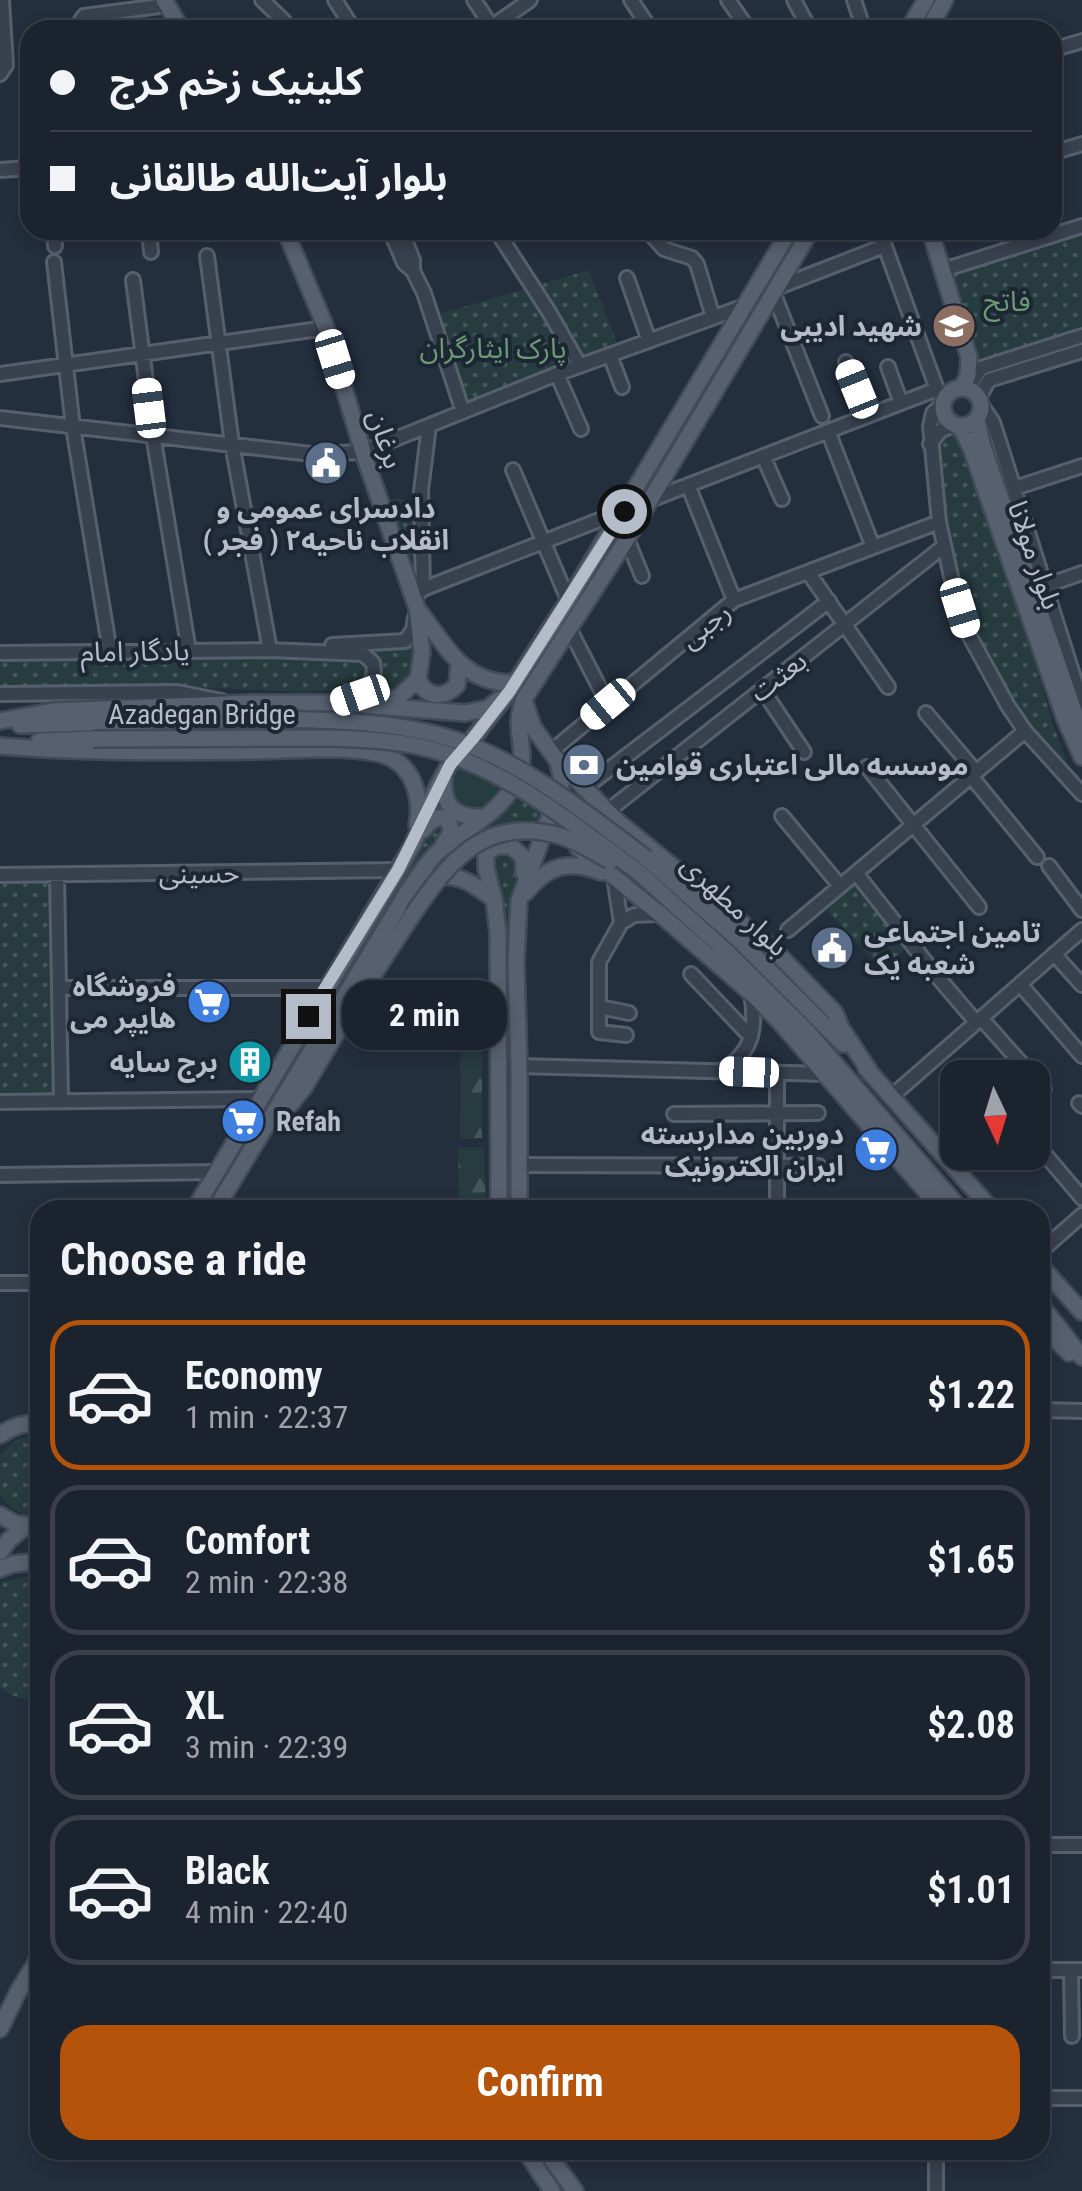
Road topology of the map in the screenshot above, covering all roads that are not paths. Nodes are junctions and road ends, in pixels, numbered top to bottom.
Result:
1 (2, 0) edge
2 (262, 0) edge
3 (530, 0) edge
4 (166, 2) edge
5 (81, 20) edge
6 (283, 20) edge
7 (503, 20) edge
8 (0, 74) edge
9 (55, 240) edge
10 (150, 240) edge
11 (289, 240) edge
12 (394, 240) edge
13 (404, 240) edge
14 (502, 240) edge
15 (656, 240) edge
16 (784, 240) edge
17 (804, 240) edge
18 (882, 240) edge
19 (933, 240) edge
20 (1038, 240) edge
21 (55, 246) dead end
22 (884, 246) junction
23 (151, 252) dead end
24 (207, 256) dead end
25 (54, 262) dead end
26 (943, 270) junction
27 (413, 271) junction
28 (627, 278) dead end
29 (133, 280) dead end
30 (774, 290) junction
31 (745, 306) junction
32 (713, 316) junction
33 (326, 328) junction
34 (1082, 336) edge
35 (649, 341) junction
36 (219, 342) junction
37 (1082, 351) edge
38 (143, 352) junction
39 (610, 355) junction
40 (846, 362) dead end
41 (67, 364) junction
42 (580, 366) junction
43 (888, 367) dead end
44 (0, 374) edge
45 (558, 374) junction
46 (622, 387) dead end
47 (962, 398) junction
48 (901, 403) junction
49 (463, 412) junction
50 (822, 416) dead end
51 (868, 416) junction
52 (0, 418) edge
53 (429, 426) junction
54 (956, 426) junction
55 (73, 427) junction
56 (581, 429) dead end
57 (828, 431) junction
58 (152, 436) junction
59 (232, 444) junction
60 (930, 444) junction
61 (363, 452) junction
62 (763, 456) junction
63 (1082, 466) edge
64 (514, 470) dead end
65 (688, 485) junction
66 (1015, 488) junction
67 (782, 499) dead end
68 (650, 500) junction
69 (624, 511) junction
70 (939, 522) junction
71 (627, 539) junction
72 (542, 542) junction
73 (944, 546) junction
74 (872, 547) junction
75 (808, 572) junction
76 (1082, 573) edge
77 (642, 576) dead end
78 (1045, 586) junction
79 (566, 595) dead end
80 (418, 599) junction
81 (734, 600) junction
82 (829, 602) junction
83 (845, 624) junction
84 (569, 628) junction
85 (270, 650) junction
86 (189, 651) junction
87 (110, 652) junction
88 (0, 653) edge
89 (1075, 656) edge
90 (460, 662) junction
91 (418, 679) junction
92 (888, 687) dead end
93 (762, 690) junction
94 (516, 691) junction
95 (0, 694) edge
96 (330, 703) junction
97 (1082, 703) edge
98 (608, 704) junction
99 (376, 707) junction
100 (237, 709) junction
101 (926, 713) dead end
102 (0, 723) edge
103 (1025, 731) junction
104 (1082, 734) edge
105 (0, 745) edge
106 (320, 750) junction
107 (252, 751) junction
108 (804, 752) dead end
109 (554, 755) junction
110 (1082, 757) edge
111 (866, 767) dead end
112 (444, 774) junction
113 (974, 774) junction
114 (591, 783) dead end
115 (1082, 794) edge
116 (615, 814) junction
117 (782, 816) dead end
118 (484, 817) junction
119 (913, 825) junction
120 (412, 844) junction
121 (435, 854) junction
122 (642, 864) junction
123 (398, 870) junction
124 (856, 873) junction
125 (58, 874) junction
126 (0, 875) edge
127 (614, 878) junction
128 (840, 886) junction
129 (410, 888) junction
130 (494, 899) junction
131 (518, 901) junction
132 (979, 907) dead end
133 (1082, 910) edge
134 (660, 914) junction
135 (620, 923) junction
136 (788, 930) dead end
137 (1082, 930) edge
138 (1054, 954) junction
139 (691, 974) dead end
140 (1020, 984) junction
141 (1082, 985) edge
142 (59, 988) junction
143 (325, 988) junction
144 (751, 993) junction
145 (600, 1006) junction
146 (629, 1013) dead end
147 (979, 1020) junction
148 (626, 1035) dead end
149 (751, 1037) junction
150 (1082, 1056) edge
151 (1017, 1060) edge
152 (519, 1066) junction
153 (721, 1072) junction
154 (870, 1072) junction
155 (777, 1073) junction
156 (826, 1074) junction
157 (892, 1096) junction
158 (259, 1099) junction
159 (61, 1101) junction
160 (0, 1102) edge
161 (818, 1113) dead end
162 (674, 1114) dead end
163 (777, 1114) junction
164 (247, 1158) junction
165 (1050, 1160) edge
166 (519, 1164) junction
167 (777, 1166) junction
168 (820, 1166) dead end
169 (216, 1172) junction
170 (0, 1175) edge
171 (1082, 1198) edge
172 (200, 1200) edge
173 (221, 1200) edge
174 (499, 1200) edge
175 (519, 1200) edge
176 (776, 1200) edge
177 (931, 1200) edge
178 (951, 1200) edge
179 (983, 1200) edge
180 (1082, 1215) edge
181 (1050, 1243) edge
182 (1050, 1276) edge
183 (0, 1283) edge
184 (30, 1283) edge
185 (1082, 1312) edge
186 (1050, 1317) edge
187 (1050, 1333) edge
188 (1082, 1360) edge
189 (1050, 1410) edge
190 (1082, 1412) edge
191 (30, 1415) edge
192 (7, 1431) edge
193 (0, 1514) edge
194 (30, 1526) edge
195 (30, 1530) edge
196 (0, 1552) edge
197 (30, 1562) edge
198 (0, 1569) edge
199 (1050, 1845) edge
200 (1082, 1845) edge
201 (1050, 1970) edge
202 (1076, 1970) edge
203 (30, 1972) edge
204 (0, 2029) edge
205 (1072, 2036) dead end
206 (1050, 2098) edge
207 (1082, 2098) edge
208 (531, 2160) edge
209 (552, 2160) edge
210 (936, 2160) edge
211 (536, 2168) junction
212 (535, 2191) edge
213 (552, 2191) edge
214 (575, 2191) edge
215 (936, 2191) edge

1 - 8 street
2 - 6 street
3 - 7 street
4 - 5 street
9 - 21 street
10 - 23 street
11 - 33 main road, برغان
12 - 27 street
13 - 27 street
14 - 42 street
15 - 32 street
16 - 31 main road
17 - 30 main road
18 - 22 street
19 - 26 main road
20 - 26 street
22 - 30 street
22 - 47 street
24 - 36 street
25 - 41 street
26 - 47 main road
27 - 49 street
28 - 35 street
29 - 38 street
30 - 50 street
30 - 68 main road
31 - 32 street
31 - 69 main road
32 - 35 street
33 - 36 street
33 - 61 main road, برغان
34 - 47 street
35 - 39 street
36 - 38 street
36 - 59 street
37 - 47 street
38 - 41 street
38 - 58 street
39 - 42 street
39 - 46 street
40 - 51 street
41 - 44 street
41 - 55 street
42 - 45 street
43 - 48 street
45 - 49 street
45 - 56 street
47 - 48 street
47 - 54 main road, بلوار مولانا
47 - 54 main road
47 - 60 street
47 - 66 street
47 - 104 main road, بلوار مولانا
48 - 51 street
49 - 53 street
51 - 57 street
52 - 55 street
53 - 61 street
53 - 80 street
54 - 60 street
54 - 110 main road, بلوار مولانا
55 - 58 street
55 - 87 street
57 - 62 street
57 - 74 street
58 - 59 street
58 - 86 street
59 - 61 street
59 - 85 street
60 - 70 street
61 - 80 main road, برغان
62 - 65 street
62 - 67 street
63 - 66 street
64 - 72 street
65 - 68 street
65 - 81 street
66 - 78 street
68 - 71 main road
69 - 72 street
69 - 94 main road
70 - 73 street
70 - 74 street, رجبی
71 - 77 street
71 - 84 main road
72 - 79 street
72 - 80 street
73 - 83 street, بعثت
73 - 103 street
74 - 75 street, رجبی
75 - 81 street, رجبی
75 - 82 street
76 - 78 street
78 - 89 street
80 - 85 street
80 - 90 main road, برغان
80 - 91 main road, برغان
81 - 98 street, رجبی
82 - 83 street
82 - 114 street
83 - 92 street
83 - 93 street, بعثت
84 - 94 main road
84 - 98 street
85 - 86 street, یادگار امام
85 - 96 street
86 - 87 street, یادگار امام
87 - 88 street, یادگار امام
89 - 97 street
90 - 91 main road
90 - 94 main road, برغان
91 - 99 main road
93 - 108 street
93 - 116 street, بعثت
94 - 99 main road
94 - 109 main road
94 - 112 main road
94 - 118 main road
95 - 100 street
96 - 99 main road
96 - 100 main road
96 - 106 main road
98 - 109 street, رجبی
100 - 102 main road
100 - 107 main road
100 - 122 main road, Azadegan Bridge, bridge
101 - 113 street
103 - 113 street
103 - 115 street
105 - 107 main road
105 - 122 main road, Azadegan Bridge, bridge
106 - 107 main road
106 - 120 main road
109 - 116 main road
109 - 131 main road
111 - 119 street
112 - 118 main road
112 - 120 main road
113 - 119 street
113 - 133 street
116 - 127 main road
116 - 154 main road
117 - 128 street
118 - 121 main road
119 - 124 street
119 - 132 street
120 - 121 main road
120 - 123 main road
121 - 129 main road
122 - 154 main road, بلوار مطهری
122 - 164 main road, bridge
122 - 178 main road, بلوار مطهری
123 - 125 street, حسینی
123 - 143 main road
124 - 128 street
124 - 147 street
125 - 126 street, حسینی
125 - 142 street
127 - 131 main road
127 - 134 main road
127 - 135 street
128 - 136 street
129 - 130 main road
129 - 164 main road
130 - 131 main road
130 - 174 main road
131 - 152 main road
134 - 135 street
134 - 144 main road
135 - 145 street
137 - 138 street
138 - 140 street
138 - 141 street
139 - 149 street
140 - 147 street
140 - 150 street
142 - 143 street
142 - 159 street
143 - 158 main road
144 - 149 street
144 - 156 main road
145 - 146 street
145 - 148 street
147 - 151 street
147 - 157 street
149 - 153 street
152 - 153 street
152 - 166 main road
153 - 155 street
154 - 157 main road, بلوار مطهری
155 - 156 street
155 - 163 street
156 - 177 main road
157 - 179 main road, بلوار مطهری
158 - 159 street
158 - 169 main road
159 - 160 street
161 - 163 street
162 - 163 street
163 - 167 street
164 - 173 main road
165 - 171 street
166 - 167 street
166 - 175 main road
167 - 168 street
167 - 176 street
169 - 170 street
169 - 172 main road
180 - 181 street
182 - 185 main road
183 - 184 street
186 - 188 main road
187 - 188 main road
189 - 190 street
191 - 192 main road
193 - 194 main road
195 - 196 main road
197 - 198 main road
199 - 200 street
201 - 202 street
202 - 205 street
203 - 204 main road
206 - 207 street
208 - 211 main road
209 - 214 main road
210 - 215 street
211 - 212 street
211 - 213 main road

